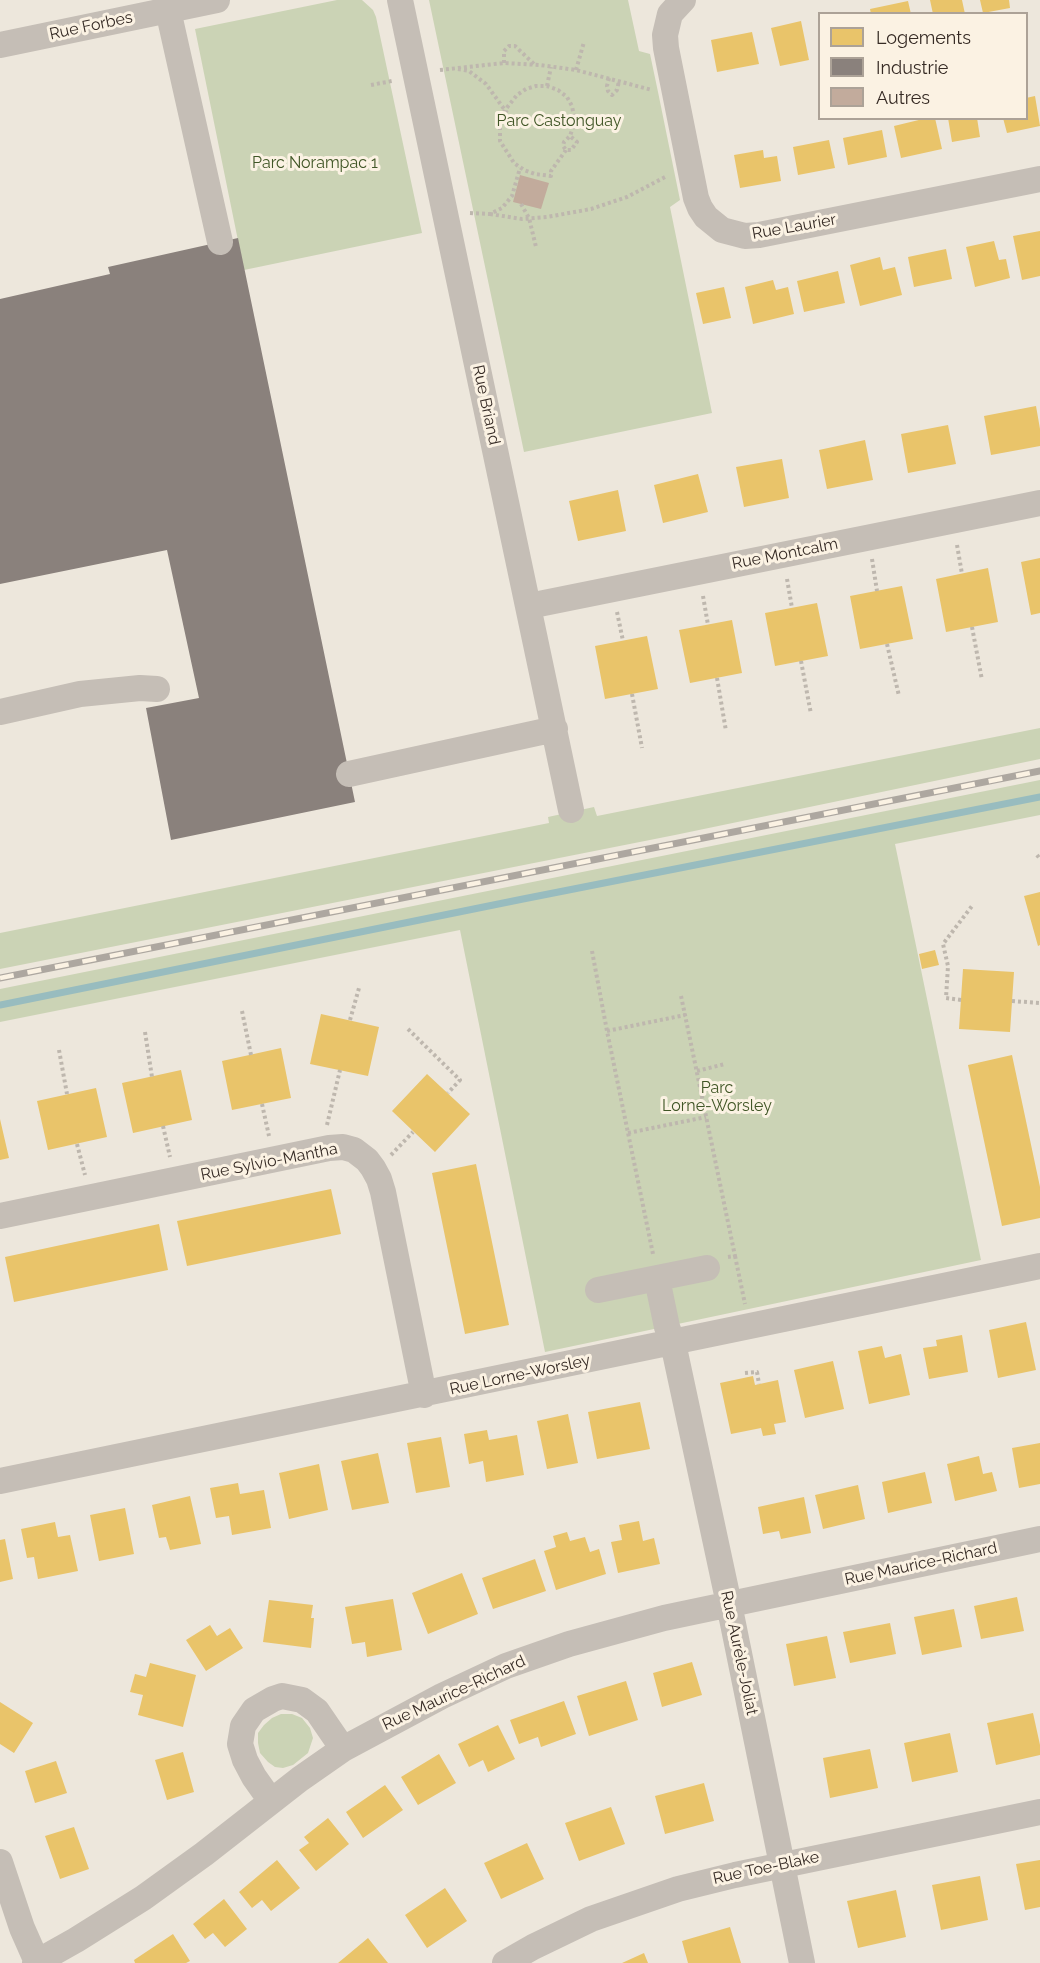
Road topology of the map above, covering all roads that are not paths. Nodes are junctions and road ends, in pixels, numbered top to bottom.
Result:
1 (217, 0) edge
2 (400, 0) edge
3 (683, 0) edge
4 (168, 10) junction
5 (0, 45) edge
6 (1040, 179) edge
7 (220, 242) dead end
8 (1040, 503) edge
9 (529, 606) junction
10 (157, 689) dead end
11 (0, 712) edge
12 (555, 729) junction
13 (349, 774) dead end
14 (572, 810) dead end
15 (0, 1216) edge
16 (715, 1263) road end
17 (1040, 1266) edge
18 (657, 1279) junction
19 (598, 1290) dead end
20 (673, 1342) junction
21 (424, 1395) junction
22 (0, 1481) edge
23 (1040, 1539) edge
24 (729, 1604) junction
25 (344, 1749) junction
26 (271, 1801) junction
27 (1040, 1812) edge
28 (0, 1862) edge
29 (783, 1865) junction
30 (36, 1963) edge
31 (505, 1963) edge
32 (802, 1963) edge

1 - 4 street, Rue Forbes
2 - 9 street, Rue Briand
3 - 6 street, Rue Laurier
4 - 5 street, Rue Forbes
4 - 7 street
8 - 9 street, Rue Montcalm
9 - 12 street, Rue Briand
10 - 11 street
12 - 13 street
12 - 14 street, Rue Briand
15 - 21 street, Rue Sylvio-Mantha
16 - 18 street
17 - 20 street, Rue Lorne-Worsley
18 - 19 street
18 - 20 street, Rue Aurèle-Joliat
20 - 21 street, Rue Lorne-Worsley
20 - 24 street, Rue Aurèle-Joliat
21 - 22 street, Rue Lorne-Worsley
23 - 24 street, Rue Maurice-Richard
24 - 25 street, Rue Maurice-Richard
24 - 29 street, Rue Aurèle-Joliat
25 - 26 street, Rue Maurice-Richard
25 - 26 street
26 - 30 street, Rue Maurice-Richard
27 - 29 street, Rue Toe-Blake
28 - 30 street
29 - 31 street, Rue Toe-Blake
29 - 32 street, Rue Aurèle-Joliat

